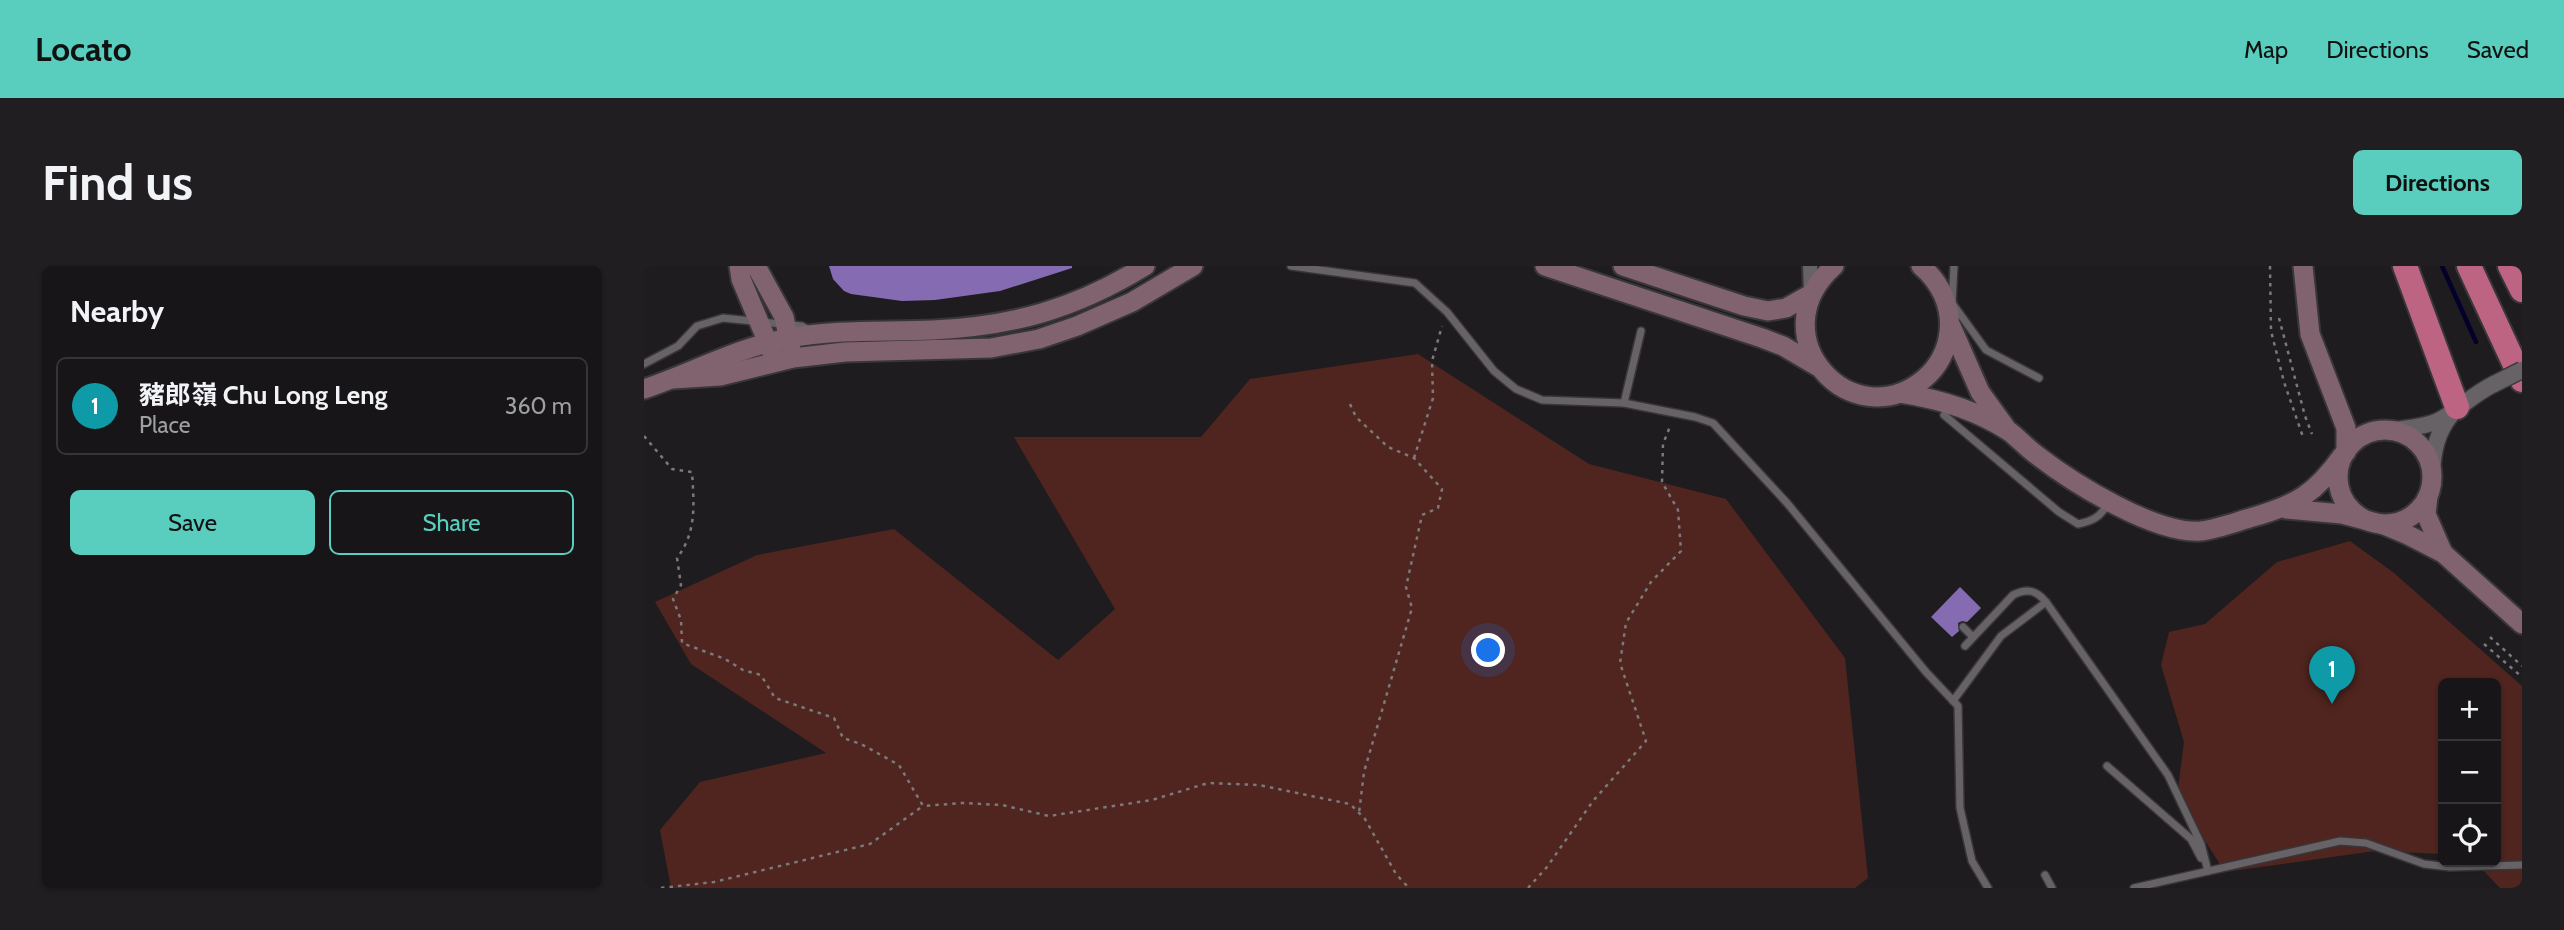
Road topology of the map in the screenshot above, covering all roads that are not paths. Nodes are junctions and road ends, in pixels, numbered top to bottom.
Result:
1 (739, 266) edge
2 (756, 266) edge
3 (1144, 266) edge
4 (1193, 266) edge
5 (1203, 266) edge
6 (1291, 266) edge
7 (1545, 266) edge
8 (1623, 266) edge
9 (1810, 266) edge
10 (1834, 266) edge
11 (1921, 266) edge
12 (1954, 266) edge
13 (2303, 266) edge
14 (2405, 266) edge
15 (2469, 266) edge
16 (2510, 266) edge
17 (2522, 290) edge
18 (1811, 294) junction
19 (1950, 323) junction
20 (1642, 331) dead end
21 (788, 338) junction
22 (832, 341) dead end
23 (842, 346) dead end
24 (784, 360) junction
25 (644, 364) edge
26 (1821, 369) junction
27 (2522, 370) edge
28 (2039, 378) dead end
29 (673, 380) junction
30 (2522, 380) edge
31 (644, 389) edge
32 (1900, 393) junction
33 (2333, 394) junction
34 (1624, 403) junction
35 (2457, 407) junction
36 (1944, 415) dead end
37 (2386, 430) junction
38 (2009, 432) junction
39 (2344, 454) junction
40 (2432, 474) junction
41 (2428, 496) junction
42 (2109, 501) junction
43 (2282, 509) junction
44 (2384, 525) junction
45 (2443, 553) junction
46 (2046, 602) junction
47 (2522, 624) edge
48 (1963, 626) dead end
49 (1973, 636) junction
50 (1965, 646) dead end
51 (1953, 701) junction
52 (2107, 766) dead end
53 (2522, 866) edge
54 (2208, 871) junction
55 (2045, 875) dead end
56 (1988, 888) edge
57 (2052, 888) edge
58 (2134, 888) edge

1 - 24 main road
2 - 21 main road
3 - 21 main road
4 - 24 main road
5 - 23 lane
6 - 34 lane
7 - 26 main road
8 - 18 main road
9 - 18 street
10 - 18 main road
11 - 19 main road
12 - 28 lane
13 - 33 main road
14 - 35 highway
15 - 30 highway
16 - 17 highway
18 - 26 main road
19 - 32 main road
19 - 38 main road
20 - 34 lane
21 - 24 main road
21 - 29 main road
22 - 25 lane
24 - 29 main road
26 - 32 main road
27 - 35 street, bridge
29 - 31 main road
32 - 38 main road
33 - 37 main road
33 - 39 main road
34 - 51 lane
35 - 37 street
35 - 40 street
36 - 42 lane
37 - 39 main road
37 - 40 main road
38 - 42 main road
39 - 43 main road
39 - 44 main road
40 - 41 main road
41 - 44 main road
41 - 45 main road
42 - 43 main road
43 - 44 main road
44 - 45 main road
45 - 47 main road
46 - 49 lane
46 - 51 lane
46 - 54 lane
48 - 49 lane
49 - 50 lane
51 - 56 lane
52 - 54 lane
53 - 54 lane
54 - 58 lane
55 - 57 lane

